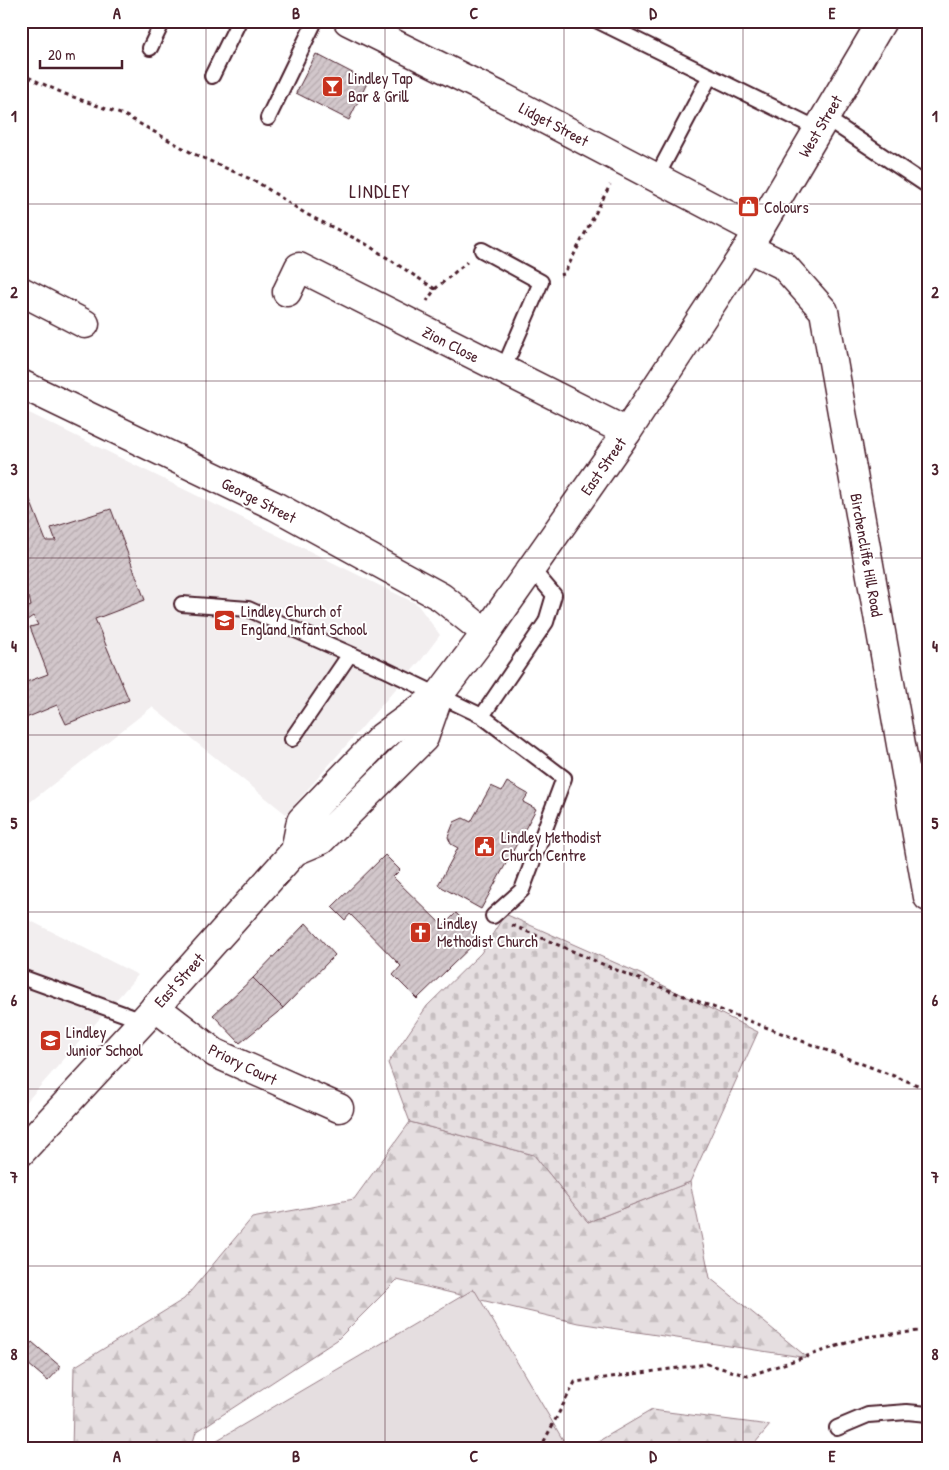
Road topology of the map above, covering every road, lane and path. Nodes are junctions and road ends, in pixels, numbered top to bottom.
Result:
1 (163, 21) edge
2 (239, 21) edge
3 (315, 21) edge
4 (348, 21) edge
5 (598, 21) edge
6 (879, 22) edge
7 (150, 48) dead end
8 (21, 74) edge
9 (212, 76) dead end
10 (710, 76) junction
11 (268, 118) dead end
12 (822, 124) junction
13 (623, 160) junction
14 (656, 178) junction
15 (928, 186) edge
16 (753, 239) junction
17 (482, 250) joint
18 (541, 282) junction
19 (435, 289) junction
20 (21, 291) edge
21 (287, 292) dead end
22 (84, 324) dead end
23 (413, 325) junction
24 (503, 370) junction
25 (21, 384) edge
26 (627, 432) junction
27 (531, 568) junction
28 (182, 604) dead end
29 (486, 633) junction
30 (350, 654) junction
31 (439, 695) junction
32 (482, 716) junction
33 (292, 739) dead end
34 (928, 897) edge
35 (493, 916) joint
36 (21, 977) edge
37 (149, 1014) junction
38 (928, 1089) edge
39 (339, 1108) dead end
40 (21, 1152) edge
41 (928, 1330) edge
42 (928, 1414) edge
43 (837, 1428) dead end
44 (540, 1449) edge

1 - 7 lane
2 - 9 lane
3 - 11 lane
4 - 13 street, Lidget Street
5 - 10 lane
6 - 12 street, West Street
8 - 19 path
10 - 12 lane
10 - 14 lane
12 - 15 lane
12 - 16 street, West Street
13 - 14 street, Lidget Street
13 - 18 path
14 - 16 street, Lidget Street
16 - 26 street, East Street
16 - 34 street, Birchencliffe Hill Road
17 - 18 lane
17 - 19 path
18 - 24 lane
19 - 23 path
20 - 22 street
21 - 23 street, Zion Close
23 - 24 street, Zion Close
24 - 26 street, Zion Close
25 - 29 street, George Street
26 - 27 street, East Street
27 - 29 street, East Street
27 - 32 lane
28 - 30 lane
29 - 31 street, East Street
30 - 31 lane
30 - 33 lane
31 - 32 lane
31 - 37 street, East Street
32 - 35 lane
35 - 38 path
36 - 37 lane
37 - 39 street, Priory Court
37 - 40 street, East Street
41 - 44 path
42 - 43 lane

